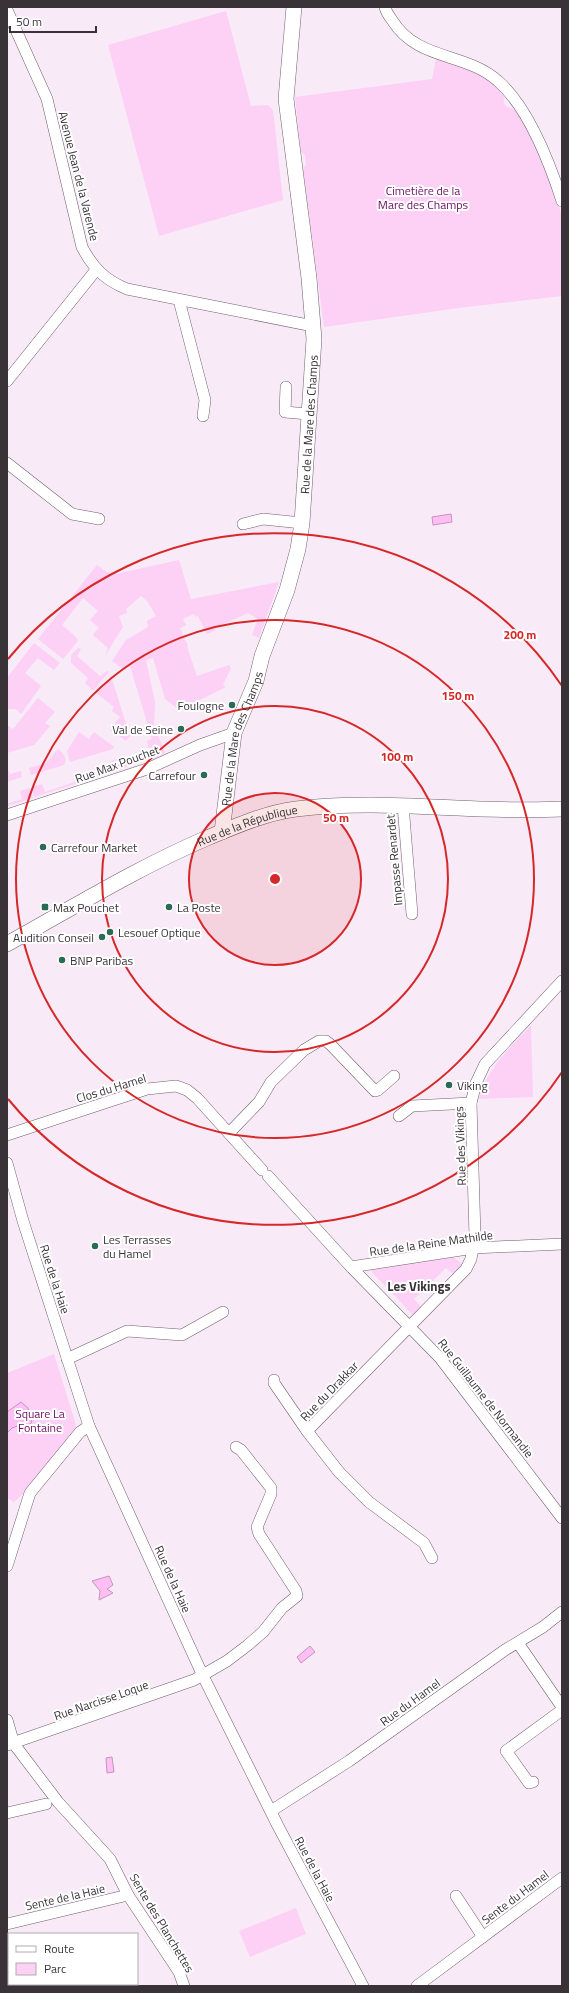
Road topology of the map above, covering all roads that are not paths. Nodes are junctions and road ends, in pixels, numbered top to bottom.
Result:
1 (294, 7) edge
2 (385, 7) edge
3 (7, 10) edge
4 (562, 201) edge
5 (96, 270) junction
6 (178, 300) junction
7 (313, 326) junction
8 (7, 381) edge
9 (286, 387) dead end
10 (308, 414) junction
11 (202, 416) dead end
12 (7, 463) edge
13 (99, 519) dead end
14 (302, 523) junction
15 (243, 524) dead end
16 (234, 733) junction
17 (403, 805) junction
18 (562, 809) edge
19 (7, 815) edge
20 (222, 832) junction
21 (412, 914) dead end
22 (7, 944) edge
23 (562, 981) edge
24 (394, 1076) dead end
25 (471, 1103) junction
26 (399, 1116) dead end
27 (229, 1133) junction
28 (7, 1135) edge
29 (7, 1163) edge
30 (265, 1173) joint
31 (562, 1244) edge
32 (474, 1248) junction
33 (351, 1267) junction
34 (223, 1312) dead end
35 (410, 1327) junction
36 (67, 1359) junction
37 (274, 1380) dead end
38 (89, 1426) junction
39 (307, 1431) junction
40 (236, 1447) dead end
41 (562, 1518) edge
42 (432, 1558) dead end
43 (7, 1566) edge
44 (562, 1612) edge
45 (518, 1643) junction
46 (203, 1676) junction
47 (562, 1708) edge
48 (7, 1720) edge
49 (11, 1745) edge
50 (533, 1782) dead end
51 (46, 1804) dead end
52 (271, 1811) junction
53 (7, 1813) edge
54 (562, 1878) edge
55 (128, 1896) junction
56 (456, 1896) dead end
57 (7, 1924) edge
58 (484, 1937) junction
59 (184, 1986) edge
60 (364, 1986) edge
61 (417, 1986) edge

1 - 7 street, Rue de la Mare des Champs
2 - 4 street
3 - 5 street, Avenue Jean de la Varende
5 - 6 street, Avenue Jean de la Varende
5 - 8 street
6 - 7 street, Avenue Jean de la Varende
6 - 11 street
7 - 10 street, Rue de la Mare des Champs
9 - 10 street
10 - 14 street, Rue de la Mare des Champs
12 - 13 street
14 - 15 street
14 - 16 street, Rue de la Mare des Champs
16 - 19 street, Rue Max Pouchet
16 - 20 street, Rue de la Mare des Champs
17 - 18 street, Rue de la République
17 - 20 street, Rue de la République
17 - 21 street, Impasse Renardet
20 - 22 street, Rue de la République
23 - 25 street, Rue des Vikings
24 - 27 street
25 - 26 street
25 - 32 street, Rue des Vikings
27 - 28 street, Clos du Hamel
27 - 30 street, Clos du Hamel
29 - 36 street, Rue de la Haie
30 - 33 street, Rue Guillaume de Normandie
31 - 32 street, Rue de la Reine Mathilde
32 - 33 street, Rue de la Reine Mathilde
32 - 35 street, Rue des Vikings
33 - 35 street, Rue Guillaume de Normandie
34 - 36 street
35 - 39 street, Rue du Drakkar
35 - 41 street, Rue Guillaume de Normandie
36 - 38 street, Rue de la Haie
37 - 39 street
38 - 43 street
38 - 46 street, Rue de la Haie
39 - 42 street, Rue du Drakkar
40 - 46 street, Rue Narcisse Loque
44 - 45 street, Rue du Hamel
45 - 47 street
45 - 52 street, Rue du Hamel
46 - 49 street, Rue Narcisse Loque
46 - 52 street, Rue de la Haie
47 - 50 street
48 - 49 street, Sente des Planchettes
49 - 55 street, Sente des Planchettes
51 - 53 street
52 - 60 street, Rue de la Haie
54 - 58 street, Sente du Hamel
55 - 57 street, Sente de la Haie
55 - 59 street, Sente des Planchettes
56 - 58 street, Sente du Hamel
58 - 61 street, Sente du Hamel

